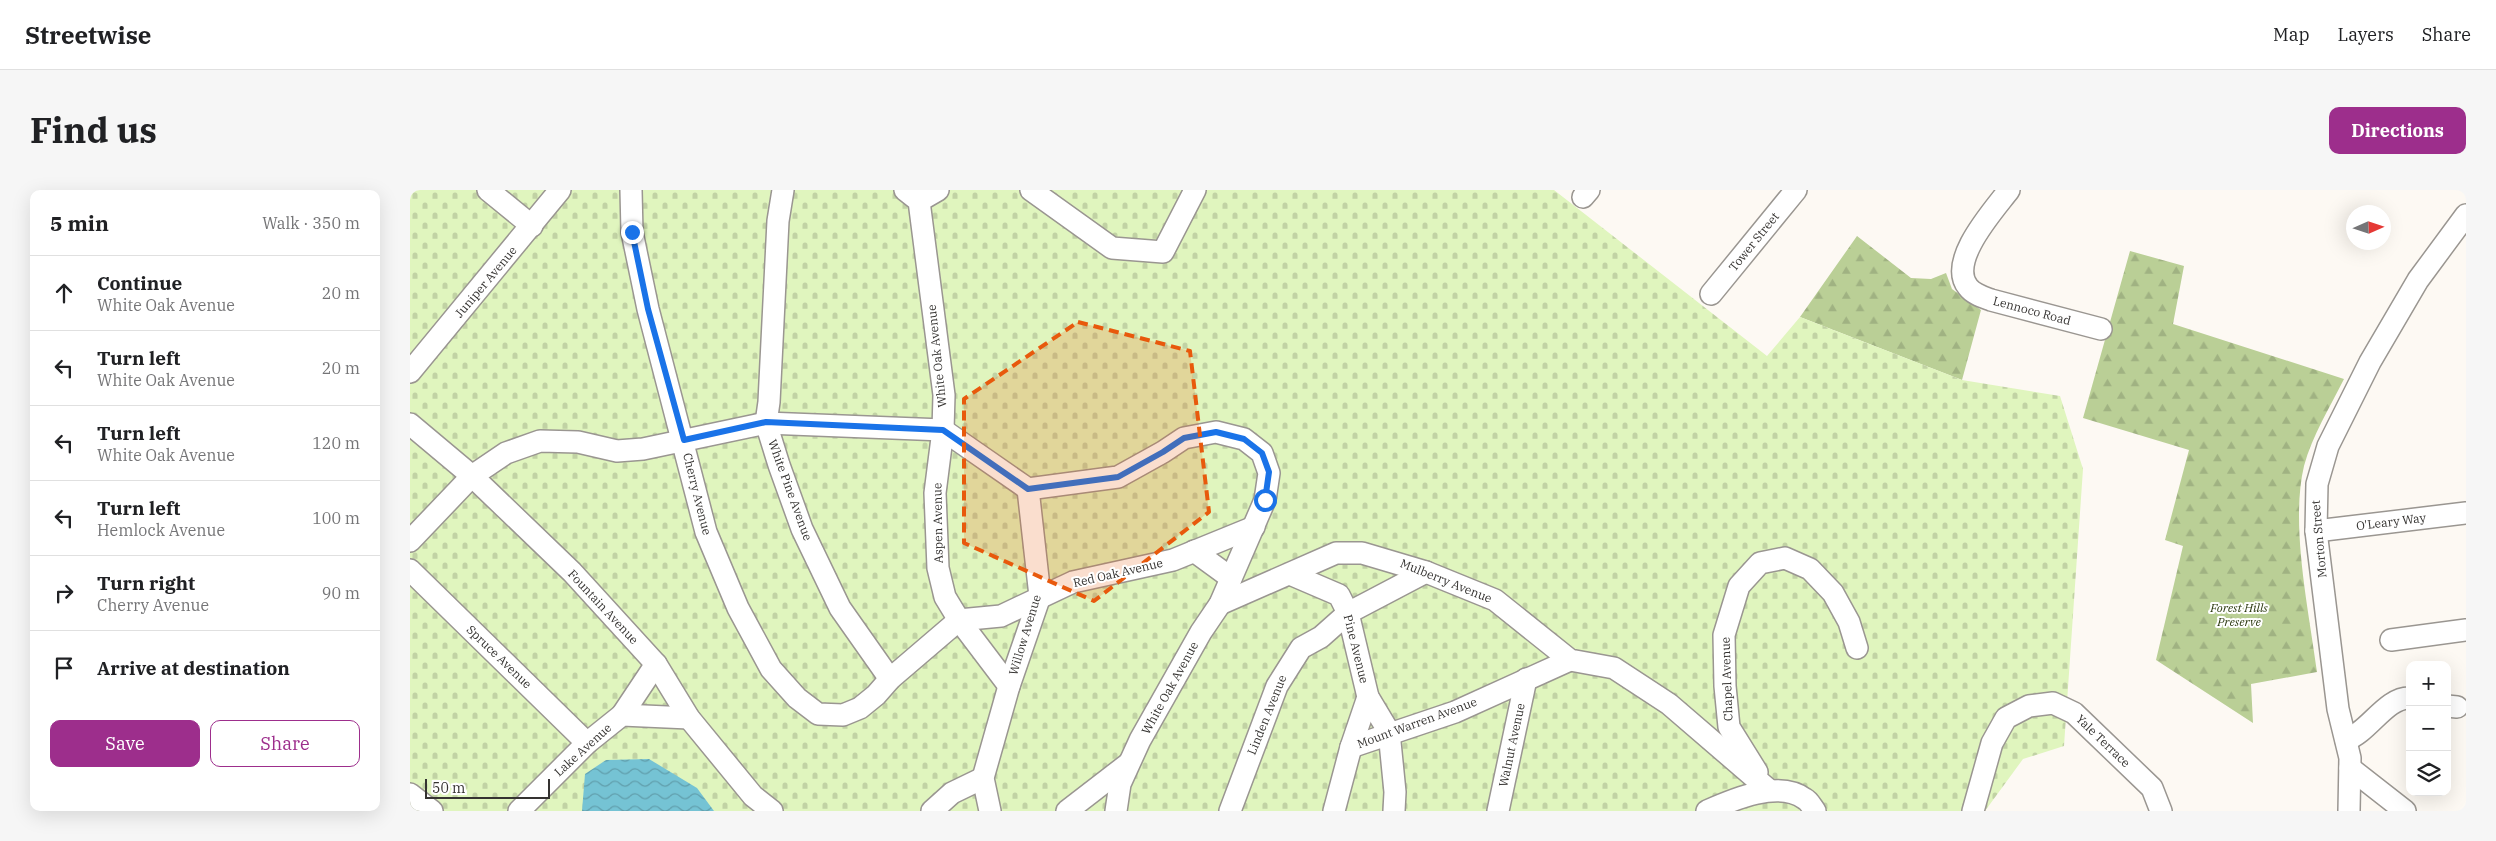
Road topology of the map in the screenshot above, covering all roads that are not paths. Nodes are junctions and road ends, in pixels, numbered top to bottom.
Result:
1 (488, 190) edge
2 (560, 190) edge
3 (632, 190) edge
4 (783, 190) edge
5 (938, 190) edge
6 (1032, 190) edge
7 (1195, 190) edge
8 (1796, 190) edge
9 (2009, 190) edge
10 (912, 195) edge
11 (2466, 215) edge
12 (532, 226) junction
13 (1711, 294) dead end
14 (2101, 329) dead end
15 (410, 372) edge
16 (766, 422) junction
17 (410, 424) edge
18 (943, 430) junction
19 (684, 440) junction
20 (472, 476) junction
21 (1028, 489) junction
22 (2466, 512) edge
23 (1254, 526) junction
24 (2316, 531) junction
25 (410, 540) edge
26 (1194, 551) junction
27 (410, 570) edge
28 (1426, 572) junction
29 (1290, 574) junction
30 (1232, 578) junction
31 (1040, 596) junction
32 (1220, 604) junction
33 (1348, 613) junction
34 (958, 620) junction
35 (2466, 630) edge
36 (2391, 640) dead end
37 (1857, 648) dead end
38 (1570, 660) junction
39 (656, 664) junction
40 (890, 678) junction
41 (1526, 679) junction
42 (1009, 686) junction
43 (1368, 697) junction
44 (2406, 699) edge
45 (622, 715) junction
46 (689, 718) junction
47 (1389, 732) junction
48 (2346, 740) junction
49 (587, 743) junction
50 (1351, 747) junction
51 (1130, 762) junction
52 (2350, 768) junction
53 (983, 778) junction
54 (1777, 791) junction
55 (410, 794) edge
56 (432, 811) edge
57 (519, 811) edge
58 (772, 811) edge
59 (932, 811) edge
60 (990, 811) edge
61 (1067, 811) edge
62 (1116, 811) edge
63 (1230, 811) edge
64 (1334, 811) edge
65 (1394, 811) edge
66 (1498, 811) edge
67 (1707, 811) edge
68 (1815, 811) edge
69 (1973, 811) edge
70 (2161, 811) edge
71 (2349, 811) edge
72 (2405, 811) edge

1 - 12 street
2 - 12 street, Juniper Avenue
3 - 19 street, Cherry Avenue
4 - 16 street, White Pine Avenue
5 - 10 street
6 - 7 street
8 - 13 street, Tower Street
9 - 14 street, Lennoco Road
10 - 18 street, White Oak Avenue
11 - 24 street, Morton Street
12 - 15 street, Juniper Avenue
16 - 18 street
16 - 19 street
16 - 40 street, White Pine Avenue
17 - 20 street, Fountain Avenue
18 - 21 street
18 - 34 street, Aspen Avenue
19 - 20 street
19 - 40 street, Cherry Avenue
20 - 25 street
20 - 39 street, Fountain Avenue
21 - 23 street, White Oak Avenue
21 - 31 street, Willow Avenue
22 - 24 street, O'Leary Way
23 - 26 street, Red Oak Avenue
23 - 30 street, White Oak Avenue
24 - 48 street, Morton Street
26 - 30 street
26 - 31 street, Red Oak Avenue
27 - 49 street, Spruce Avenue
28 - 29 street, Mulberry Avenue
28 - 33 street, Linden Avenue
28 - 38 street, Mulberry Avenue
29 - 32 street, Mulberry Avenue
29 - 33 street, Pine Avenue
30 - 32 street, White Oak Avenue
31 - 34 street, Red Oak Avenue
31 - 42 street, Willow Avenue
32 - 51 street, White Oak Avenue
33 - 43 street, Pine Avenue
33 - 63 street, Linden Avenue
34 - 40 street
34 - 42 street, Aspen Avenue
35 - 36 street
37 - 54 street, Chapel Avenue
38 - 41 street, Mount Warren Avenue
38 - 54 street, Mulberry Avenue
39 - 45 street
39 - 46 street, Fountain Avenue
41 - 47 street, Mount Warren Avenue
41 - 66 street, Walnut Avenue
42 - 53 street, Willow Avenue
43 - 47 street, Pine Avenue
43 - 50 street, Pine Avenue
44 - 48 street
45 - 46 street, Lake Avenue
45 - 49 street, Lake Avenue
46 - 58 street, Fountain Avenue
47 - 50 street, Mount Warren Avenue
47 - 65 street
48 - 52 street, Morton Street
49 - 57 street, Lake Avenue
50 - 64 street, Mount Warren Avenue
51 - 61 street, White Oak Avenue
51 - 62 street, White Oak Avenue
52 - 71 street, Morton Street
52 - 72 street
53 - 59 street
53 - 60 street, Willow Avenue
54 - 67 street
54 - 68 street, Mulberry Avenue
55 - 56 street
69 - 70 street, Yale Terrace

